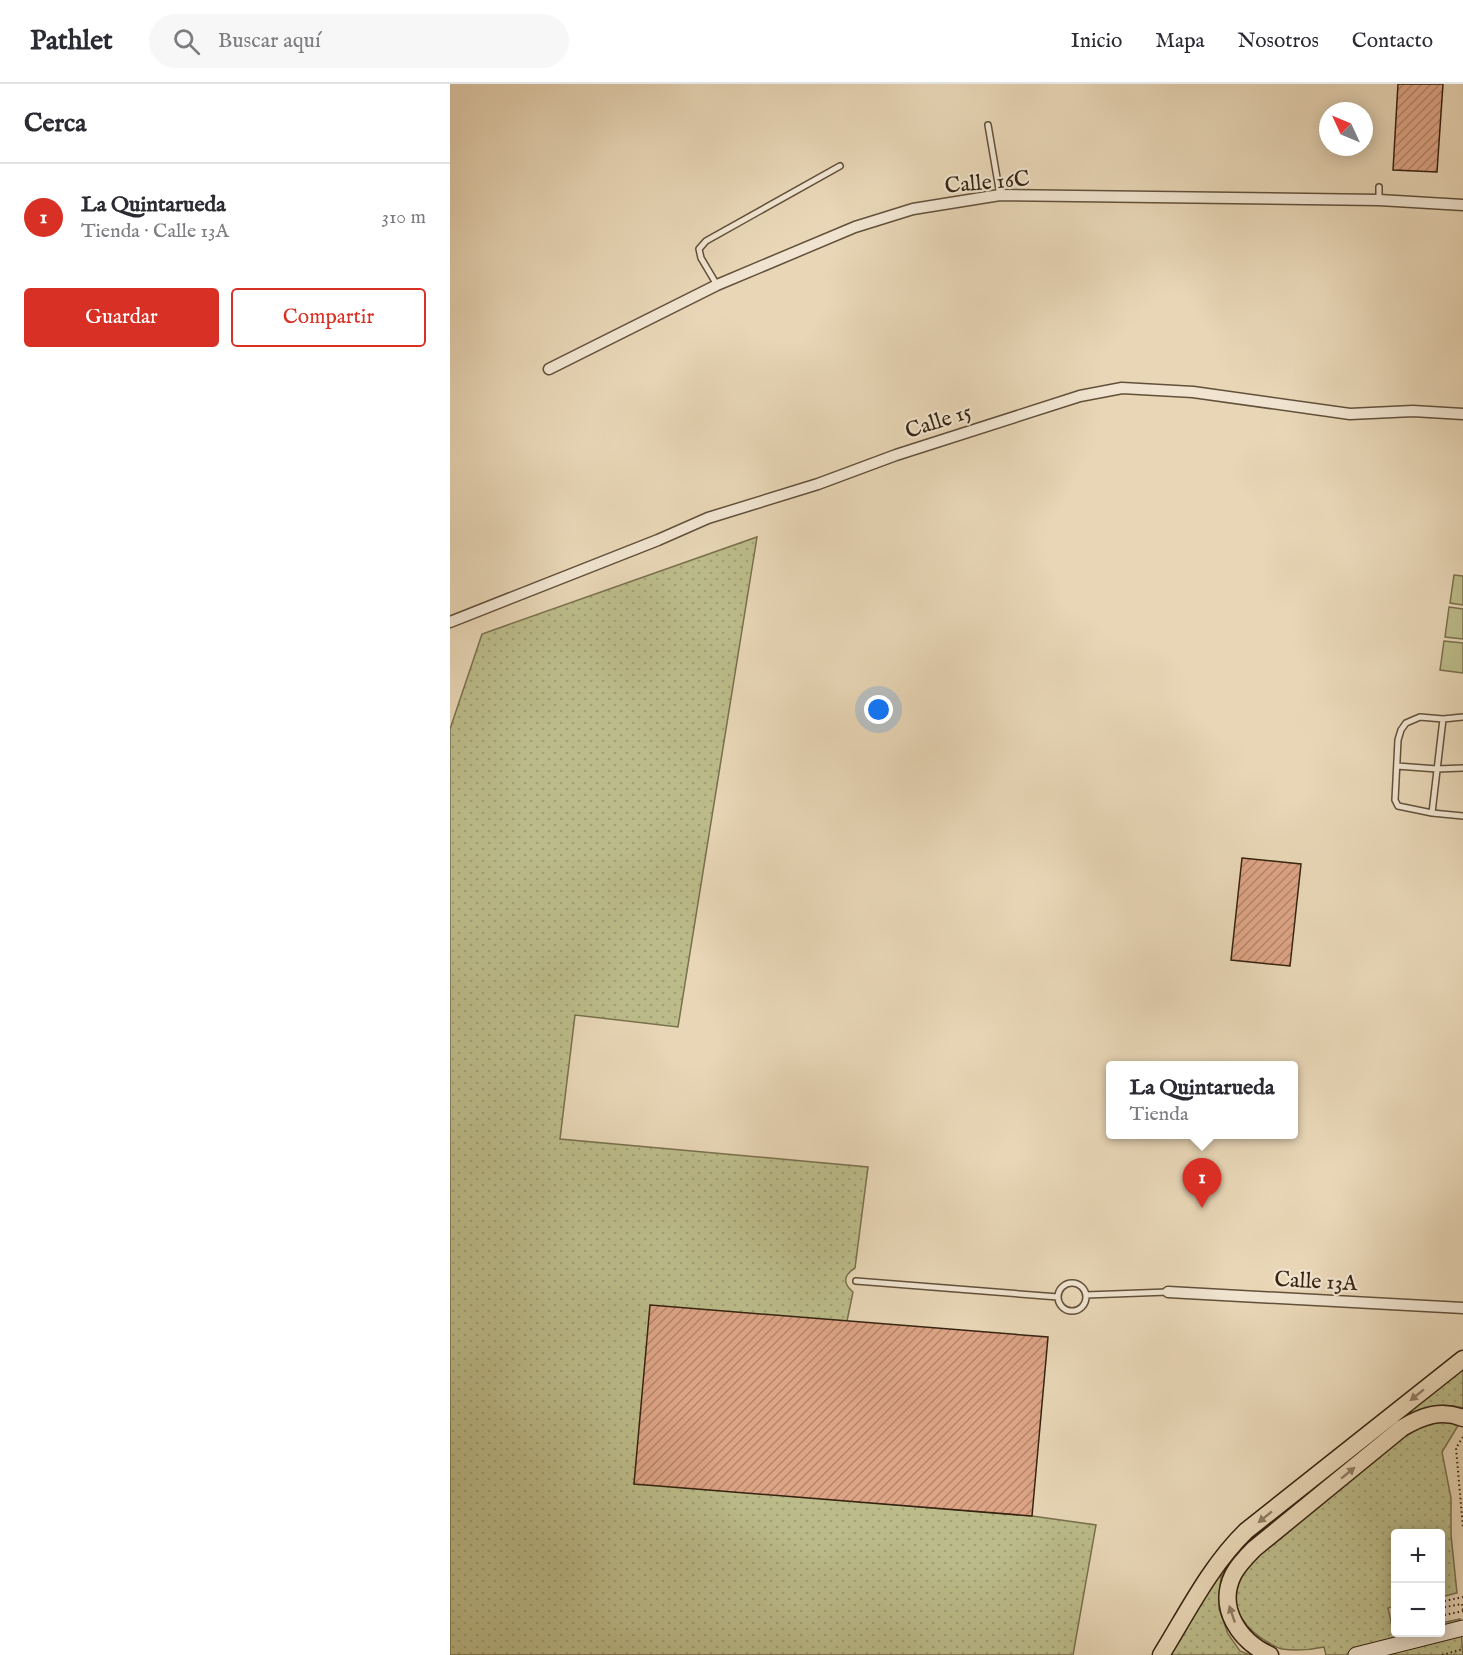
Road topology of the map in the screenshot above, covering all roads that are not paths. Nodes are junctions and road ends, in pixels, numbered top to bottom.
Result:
1 (988, 125) dead end
2 (840, 166) dead end
3 (1379, 187) dead end
4 (1000, 195) junction
5 (1379, 200) junction
6 (1463, 205) edge
7 (717, 285) junction
8 (549, 369) dead end
9 (1463, 414) edge
10 (450, 622) edge
11 (1463, 717) edge
12 (1443, 719) junction
13 (1396, 766) junction
14 (1463, 768) edge
15 (1437, 769) junction
16 (1432, 813) junction
17 (1463, 816) edge
18 (856, 1281) dead end
19 (1168, 1292) joint
20 (1086, 1295) junction
21 (1058, 1297) junction
22 (1463, 1299) edge
23 (1463, 1308) edge
24 (1463, 1359) edge
25 (1463, 1418) edge
26 (1463, 1628) edge
27 (1161, 1655) edge
28 (1270, 1655) edge
29 (1356, 1655) edge

1 - 4 lane
2 - 7 lane
3 - 5 lane
4 - 5 street, Calle 16C
4 - 7 street, Calle 16C
5 - 6 street, Calle 16C
7 - 8 street, Calle 16C
9 - 10 street, Calle 15
11 - 12 lane
12 - 13 lane
12 - 15 lane
13 - 15 lane
13 - 16 lane
14 - 15 lane
15 - 16 lane
16 - 17 lane
18 - 21 lane
19 - 20 lane
19 - 23 street, Calle 13A
20 - 21 lane
20 - 21 lane
22 - 23 lane
24 -> 27 main road
28 -> 25 main road
26 - 29 main road

